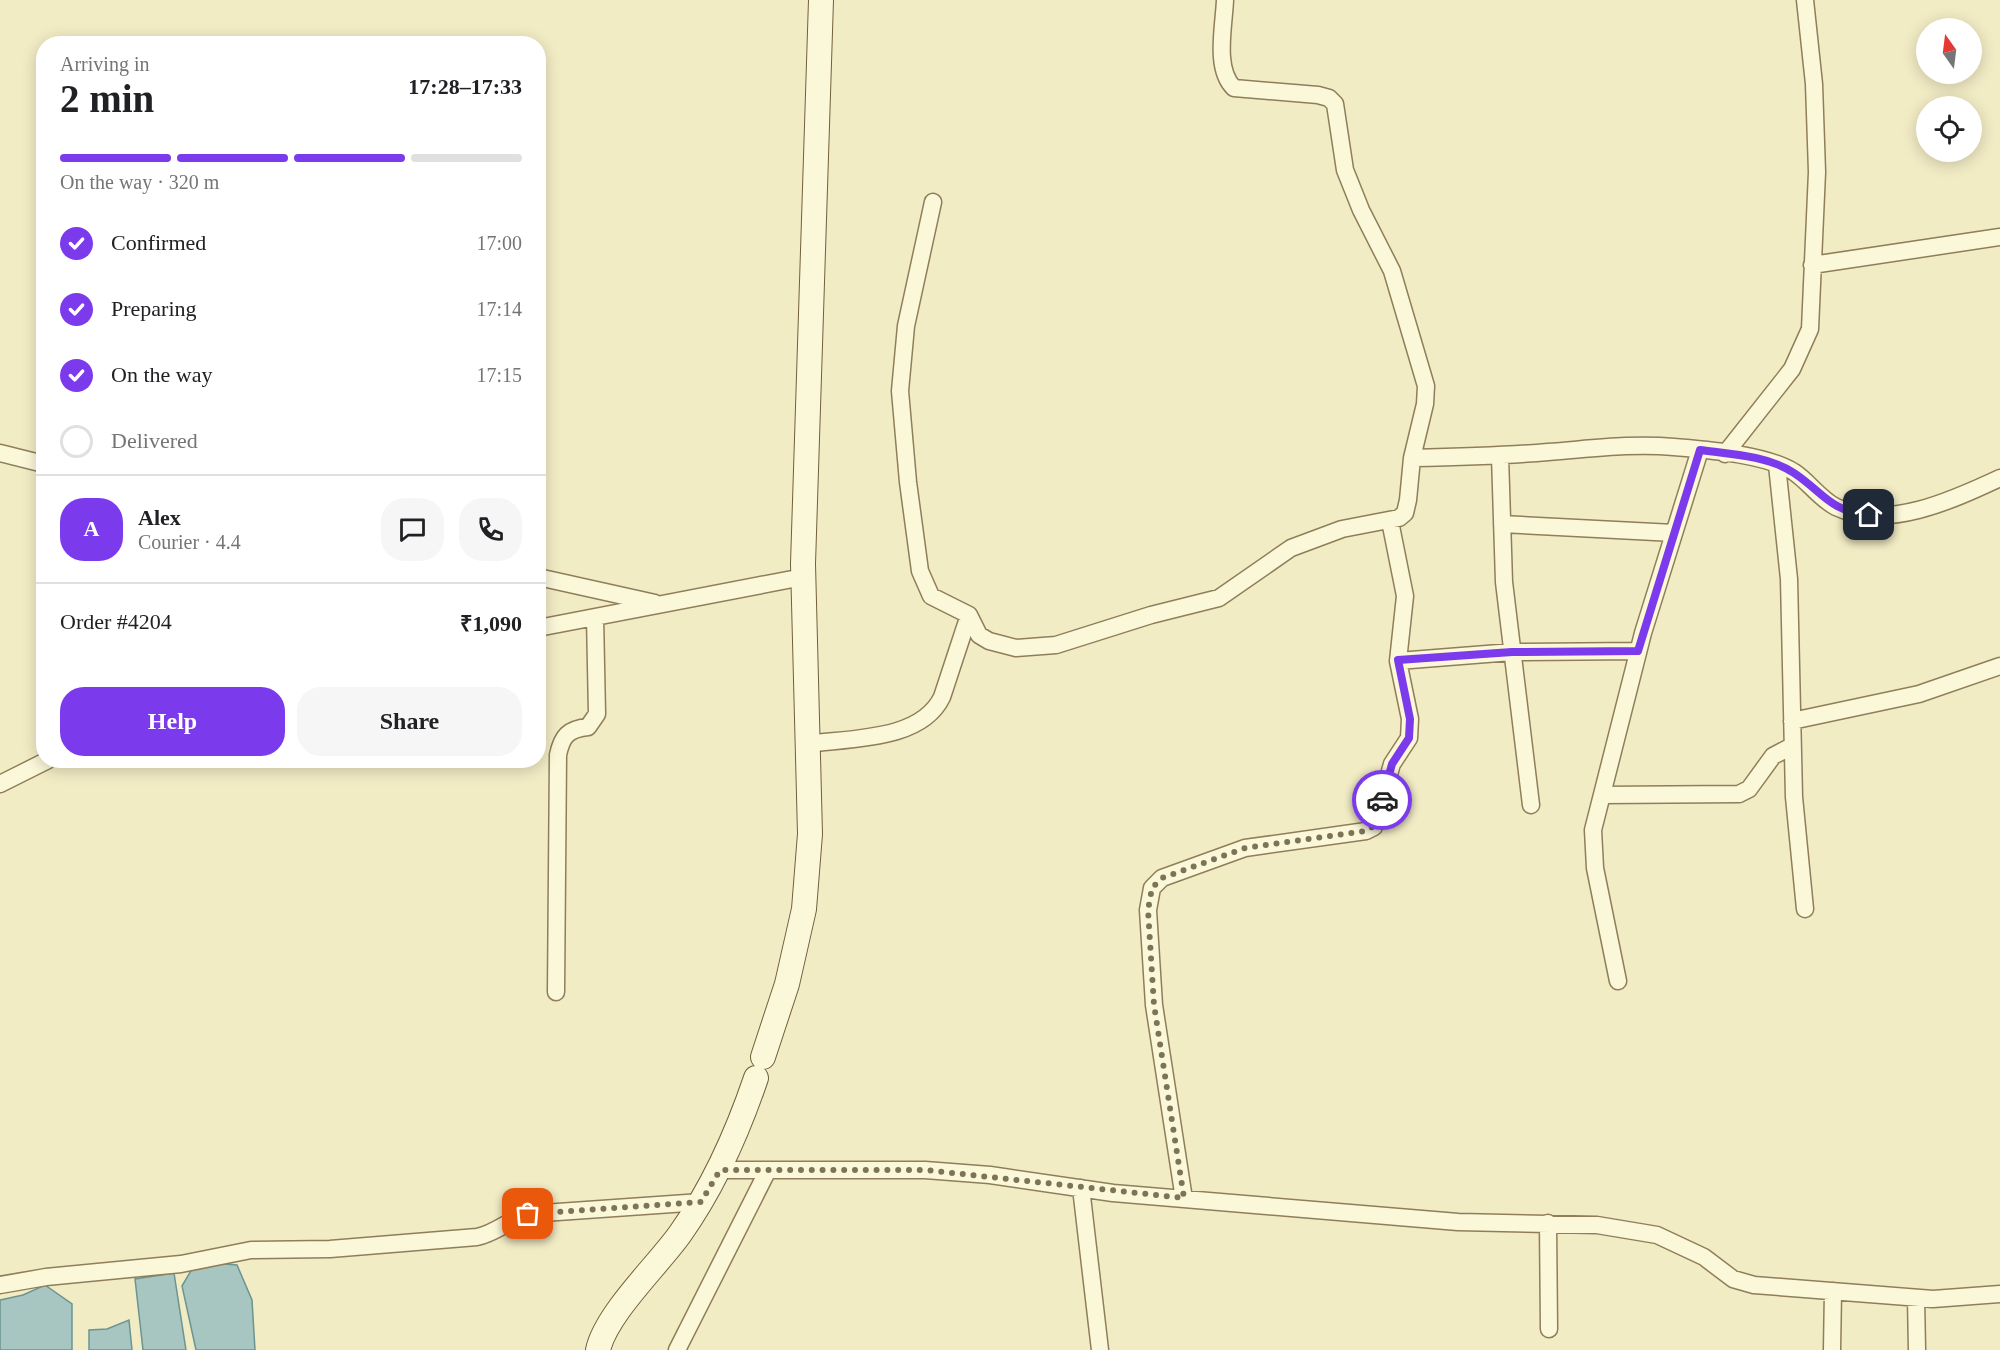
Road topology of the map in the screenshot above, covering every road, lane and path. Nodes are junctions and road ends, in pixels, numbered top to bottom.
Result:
1 (821, 0) edge
2 (1225, 0) edge
3 (1805, 0) edge
4 (933, 202) dead end
5 (2000, 237) edge
6 (1812, 265) junction
7 (1700, 450) junction
8 (0, 453) edge
9 (1725, 454) junction
10 (1500, 456) junction
11 (1412, 458) junction
12 (36, 462) edge
13 (1777, 465) junction
14 (2000, 478) edge
15 (1390, 521) junction
16 (1502, 524) junction
17 (1674, 533) junction
18 (803, 577) junction
19 (546, 579) edge
20 (661, 604) junction
21 (969, 615) junction
22 (595, 617) junction
23 (546, 626) edge
24 (1638, 651) junction
25 (1512, 652) junction
26 (1398, 660) junction
27 (2000, 666) edge
28 (1792, 721) junction
29 (807, 744) junction
30 (1792, 746) junction
31 (36, 766) edge
32 (0, 784) edge
33 (1602, 795) junction
34 (1531, 806) dead end
35 (1805, 909) dead end
36 (1618, 981) dead end
37 (556, 992) dead end
38 (720, 1170) junction
39 (768, 1170) junction
40 (1081, 1188) junction
41 (1184, 1198) junction
42 (701, 1202) junction
43 (1548, 1223) junction
44 (0, 1285) edge
45 (1833, 1291) junction
46 (2000, 1294) edge
47 (1916, 1298) junction
48 (1549, 1329) dead end
49 (598, 1350) edge
50 (677, 1350) edge
51 (1100, 1350) edge
52 (1832, 1350) edge
53 (1917, 1350) edge

1 - 18 main road
2 - 11 street
3 - 6 street
4 - 21 street
5 - 6 street
6 - 9 street
7 - 9 street
7 - 10 street
7 - 17 street
8 - 12 street
9 - 13 street
10 - 11 street
10 - 16 street
11 - 15 street
13 - 14 street
13 - 28 street
15 - 21 street
15 - 26 street
16 - 17 street
16 - 25 street
17 - 24 street
18 - 20 street
18 - 29 main road
19 - 20 street
20 - 22 street
21 - 29 street
22 - 23 street
22 - 37 street
24 - 25 street
24 - 33 street
25 - 26 street
25 - 34 street
26 - 41 street
27 - 28 street
28 - 30 street
29 - 38 main road
30 - 33 street
30 - 35 street
31 - 32 street
33 - 36 street
38 - 39 street
38 - 42 main road
39 - 40 street
39 - 50 street
40 - 41 street
40 - 51 street
41 - 43 street
42 - 44 street
42 - 49 main road
43 - 45 street
43 - 48 street
45 - 47 street
45 - 52 street
46 - 47 street
47 - 53 street

